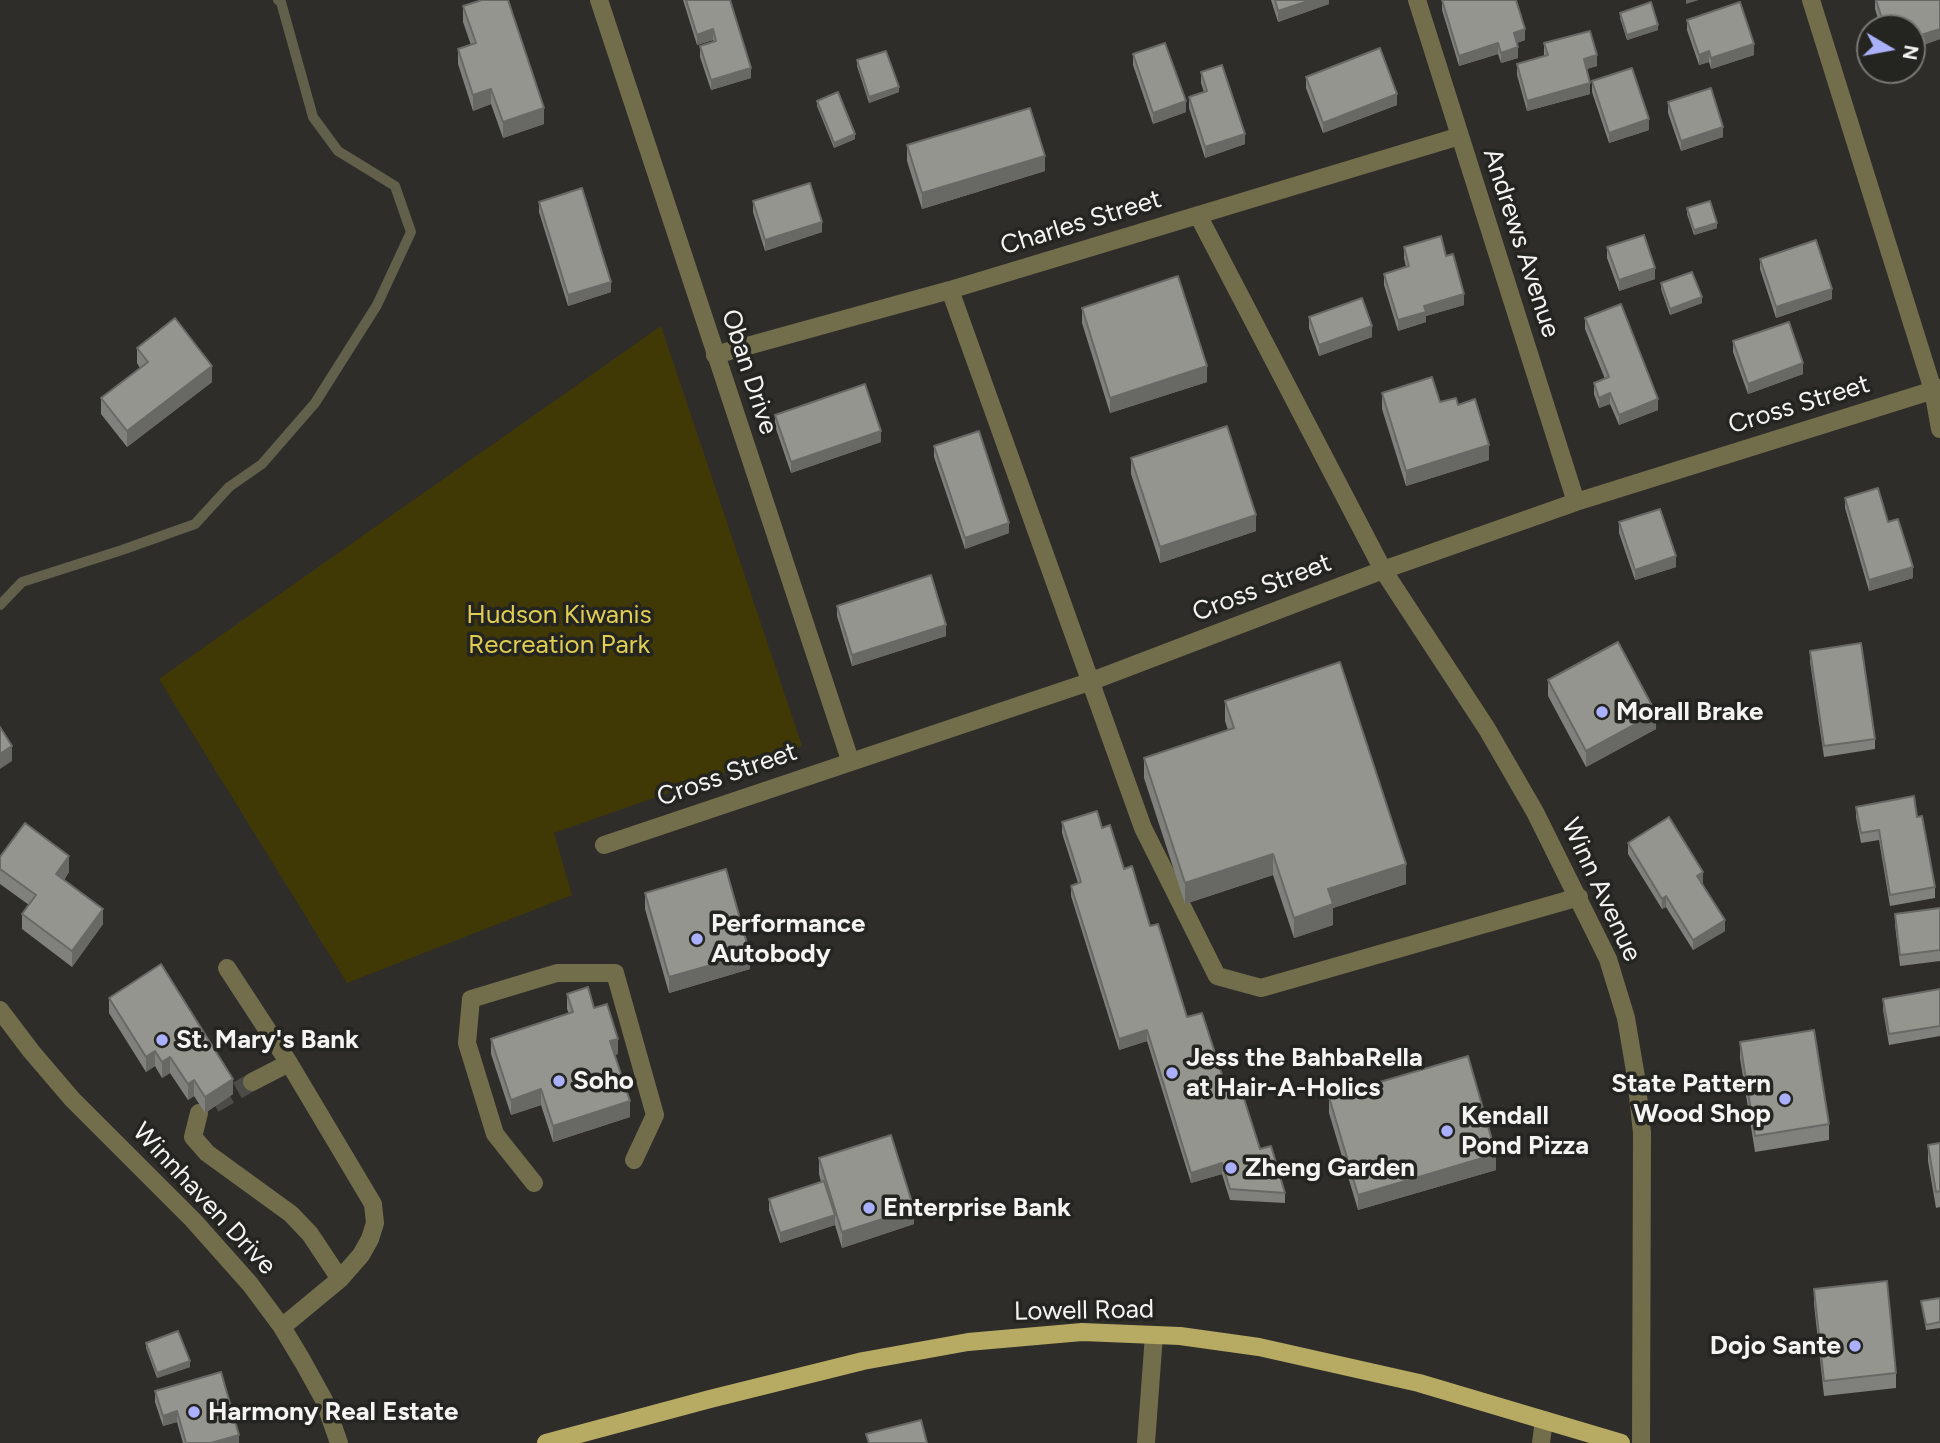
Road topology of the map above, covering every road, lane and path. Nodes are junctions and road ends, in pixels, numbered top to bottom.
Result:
1 (599, 0) edge
2 (1417, 0) edge
3 (1811, 0) edge
4 (1460, 136) junction
5 (1198, 215) junction
6 (950, 290) junction
7 (715, 355) junction
8 (1937, 389) edge
9 (1940, 429) edge
10 (1576, 502) junction
11 (1383, 570) junction
12 (1092, 681) junction
13 (850, 760) junction
14 (604, 845) dead end
15 (1579, 897) junction
16 (227, 968) dead end
17 (0, 1010) edge
18 (289, 1063) junction
19 (252, 1082) tunnel mouth
20 (199, 1113) edge
21 (634, 1160) dead end
22 (534, 1183) dead end
23 (340, 1279) junction
24 (282, 1327) junction
25 (1154, 1335) junction
26 (1544, 1420) junction
27 (340, 1443) edge
28 (546, 1443) edge
29 (1146, 1443) edge
30 (1541, 1443) edge
31 (1621, 1443) edge
32 (1641, 1443) edge

1 - 7 street, Oban Drive
2 - 4 street, Andrews Avenue
3 - 8 street
4 - 5 street, Charles Street
4 - 10 street, Andrews Avenue
5 - 6 street, Charles Street
5 - 11 street, Winn Avenue
6 - 7 street, Charles Street
6 - 12 street
7 - 13 street, Oban Drive
8 - 9 street
8 - 10 street, Cross Street
10 - 11 street, Cross Street
11 - 12 street, Cross Street
11 - 15 street, Winn Avenue
12 - 13 street, Cross Street
12 - 15 street
13 - 14 street, Cross Street
15 - 32 street, Winn Avenue
16 - 18 street
17 - 24 street, Winnhaven Drive
18 - 19 street
18 - 23 street
20 - 23 street
21 - 22 street
23 - 24 street
24 - 27 street, Winnhaven Drive
25 - 26 main road, Lowell Road
25 - 28 main road, Lowell Road
25 - 29 street
26 - 30 street
26 - 31 main road, Lowell Road

